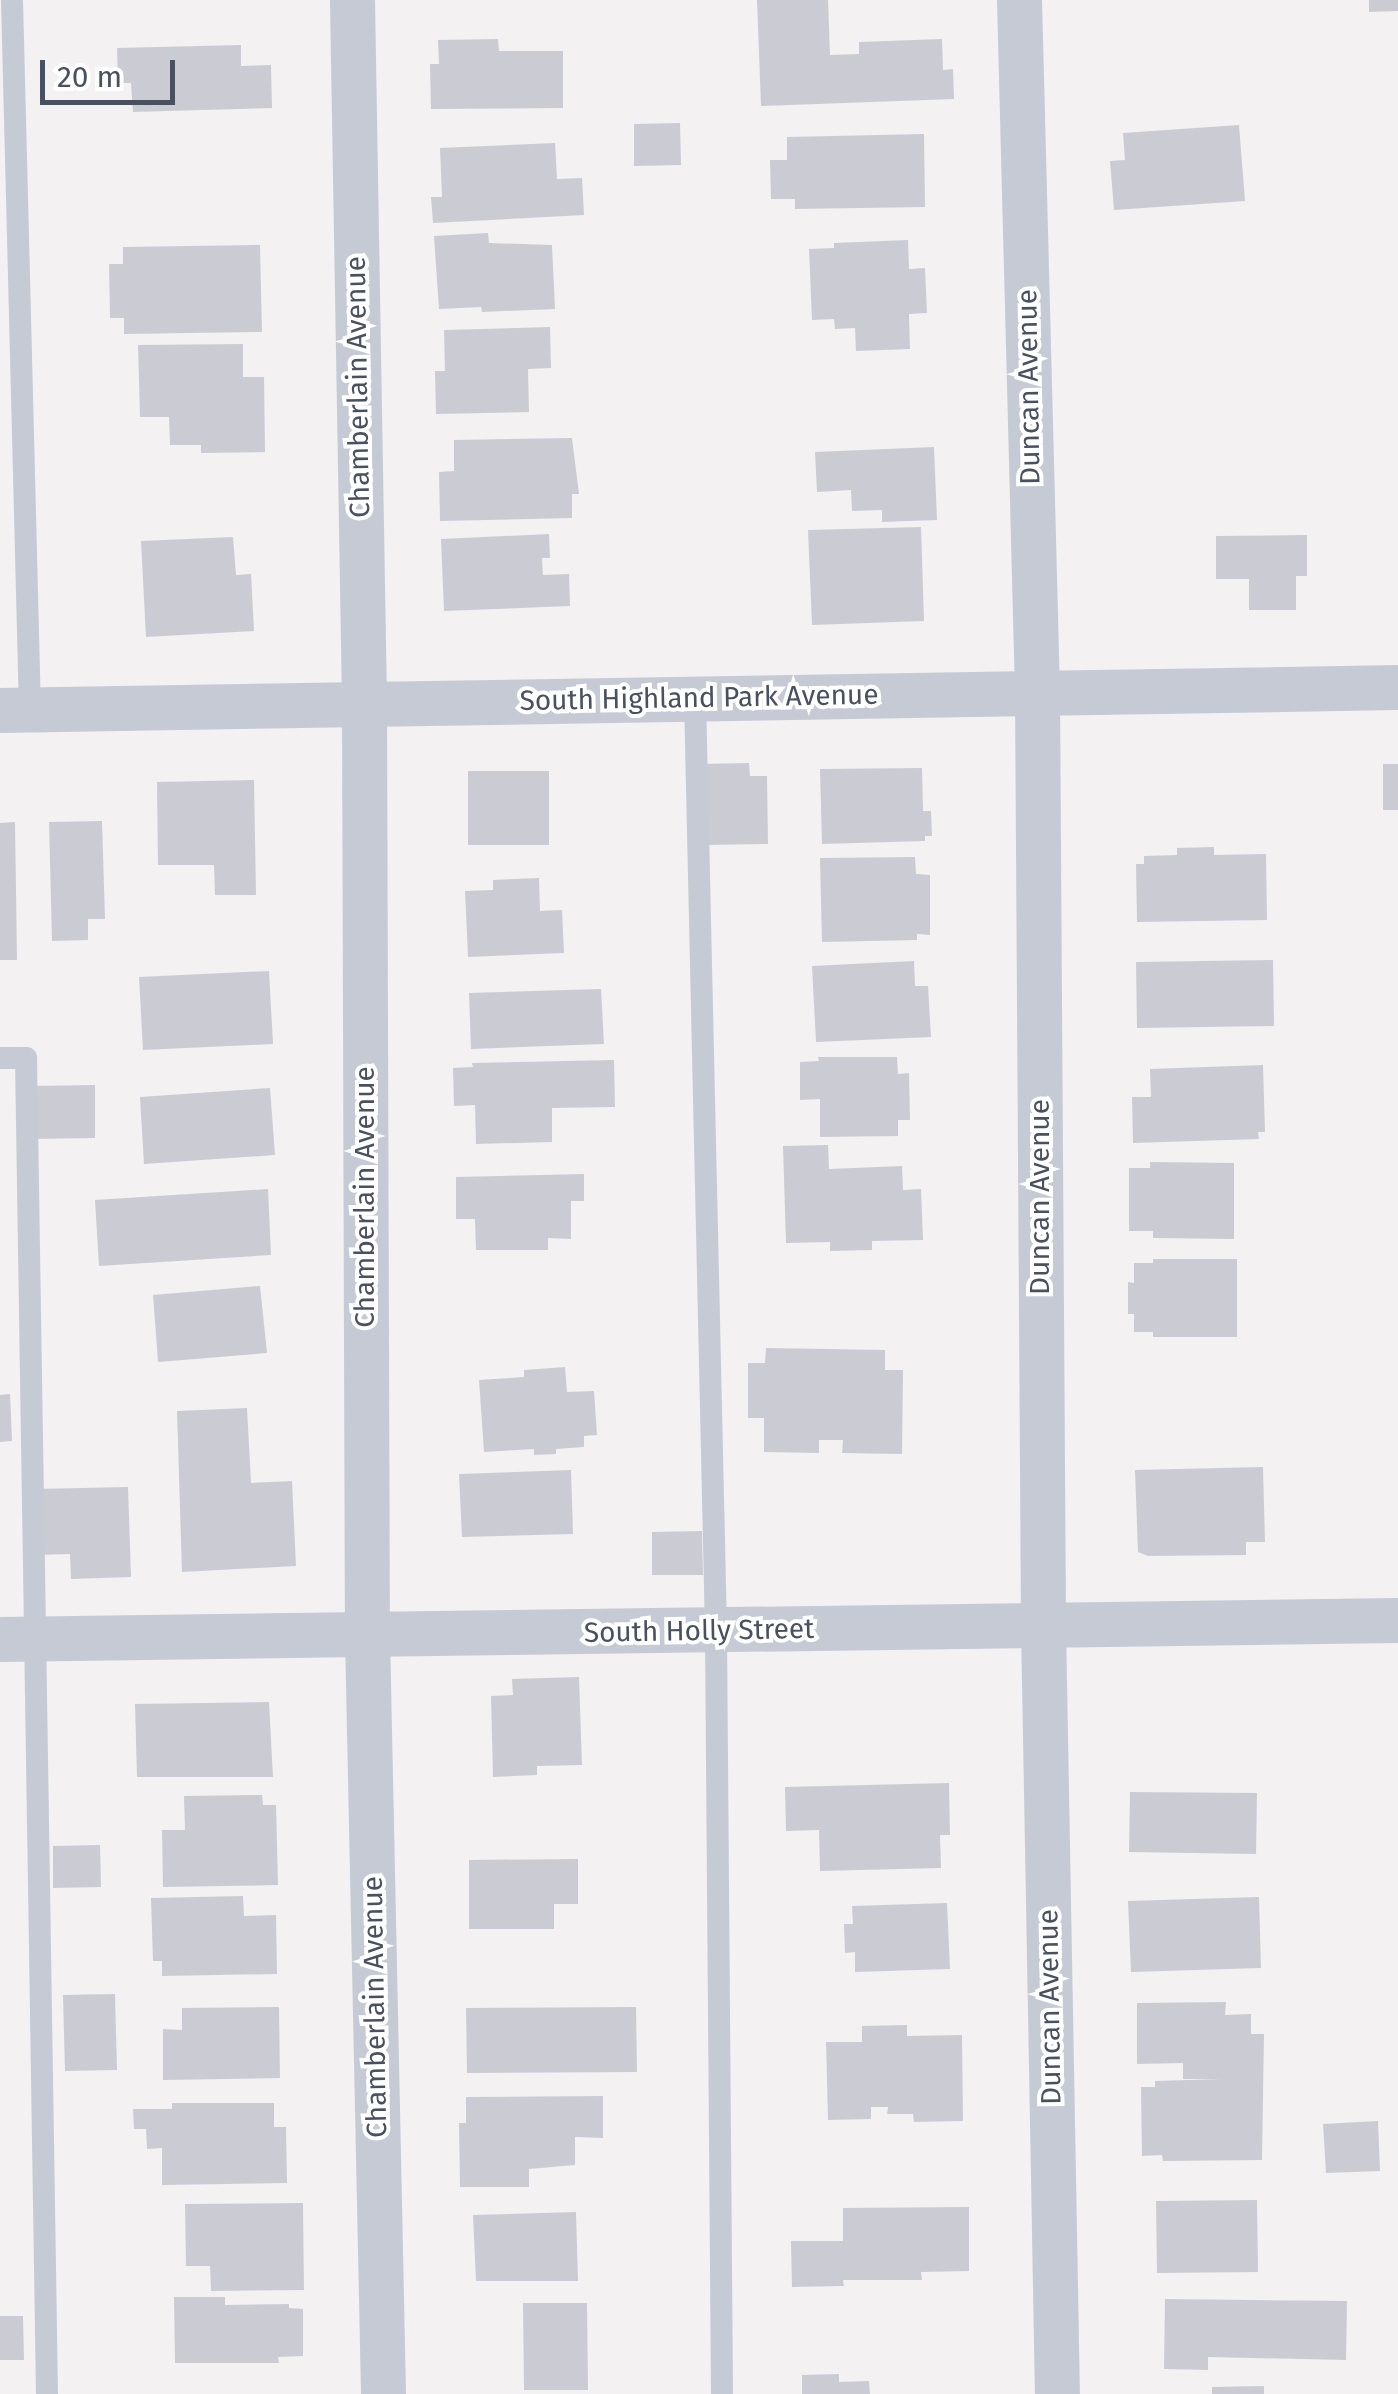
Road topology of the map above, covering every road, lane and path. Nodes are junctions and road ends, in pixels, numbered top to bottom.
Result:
1 (12, 0) edge
2 (352, 0) edge
3 (1019, 0) edge
4 (1398, 687) edge
5 (1037, 692) junction
6 (695, 698) junction
7 (364, 704) junction
8 (15, 709) edge
9 (0, 1058) edge
10 (1398, 1620) edge
11 (1042, 1626) junction
12 (716, 1631) junction
13 (367, 1635) junction
14 (17, 1639) edge
15 (48, 2394) edge
16 (383, 2394) edge
17 (722, 2394) edge
18 (1057, 2394) edge

1 - 8 lane
2 - 7 street, Chamberlain Avenue
3 - 5 street, Duncan Avenue
4 - 5 street, South Highland Park Avenue
5 - 6 street, South Highland Park Avenue
5 - 11 street, Duncan Avenue
6 - 7 street, South Highland Park Avenue
6 - 12 lane
7 - 8 street, South Highland Park Avenue
7 - 13 street, Chamberlain Avenue
9 - 14 lane
10 - 11 street, South Holly Street
11 - 12 street, South Holly Street
11 - 18 street, Duncan Avenue
12 - 13 street, South Holly Street
12 - 17 lane
13 - 14 street, South Holly Street
13 - 16 street, Chamberlain Avenue
14 - 15 lane

